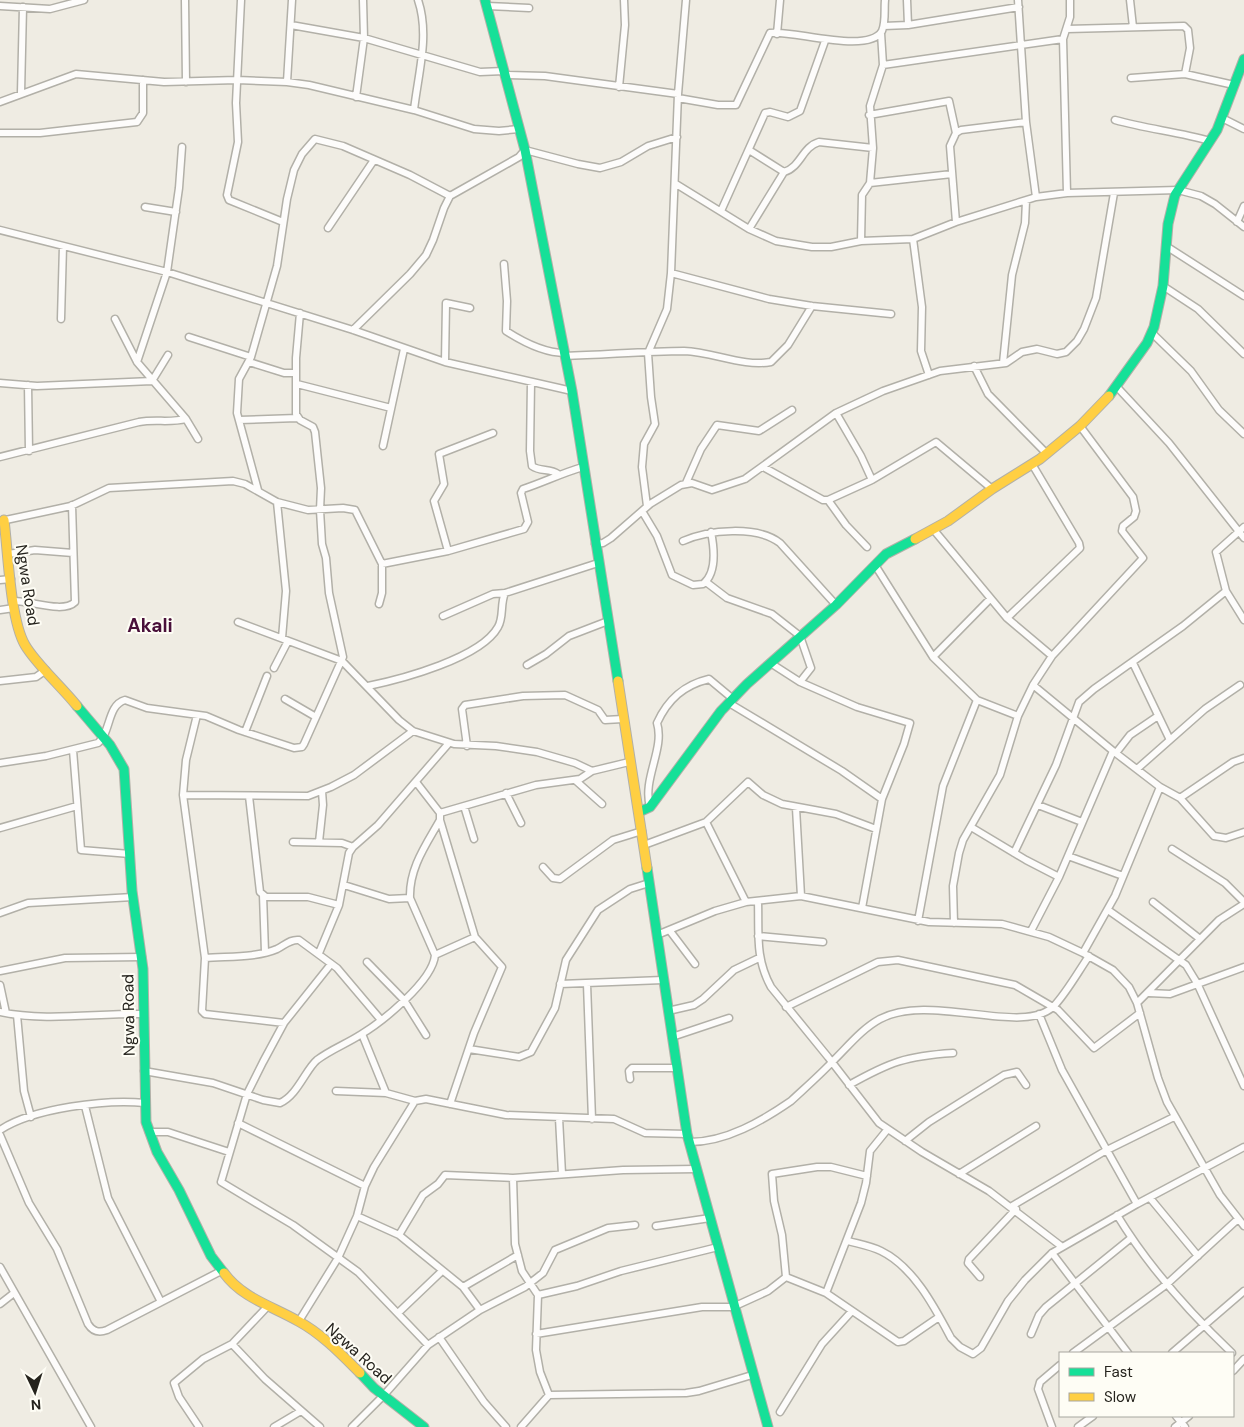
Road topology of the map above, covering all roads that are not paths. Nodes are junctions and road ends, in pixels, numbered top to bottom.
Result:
1 (84, 0) edge
2 (185, 0) edge
3 (241, 0) edge
4 (292, 0) edge
5 (363, 0) edge
6 (418, 0) edge
7 (624, 0) edge
8 (686, 0) edge
9 (780, 0) edge
10 (885, 0) edge
11 (907, 0) edge
12 (1070, 0) edge
13 (1130, 0) edge
14 (486, 3) edge
15 (1019, 4) edge
16 (0, 6) edge
17 (23, 7) junction
18 (530, 8) dead end
19 (291, 25) junction
20 (908, 26) junction
21 (1133, 27) junction
22 (1067, 29) junction
23 (882, 30) junction
24 (778, 34) junction
25 (364, 38) junction
26 (1063, 40) junction
27 (825, 41) junction
28 (1022, 47) junction
29 (421, 56) junction
30 (1244, 59) edge
31 (883, 65) junction
32 (505, 73) junction
33 (1185, 74) junction
34 (1241, 76) edge
35 (1132, 78) dead end
36 (143, 80) junction
37 (237, 80) junction
38 (186, 82) junction
39 (287, 82) junction
40 (1234, 85) junction
41 (619, 87) junction
42 (21, 93) junction
43 (678, 96) junction
44 (356, 97) junction
45 (0, 102) edge
46 (414, 110) junction
47 (869, 115) junction
48 (1222, 118) junction
49 (1115, 120) dead end
50 (1026, 122) junction
51 (519, 128) junction
52 (1244, 129) edge
53 (0, 133) edge
54 (956, 133) junction
55 (677, 136) junction
56 (1210, 141) junction
57 (182, 147) dead end
58 (873, 148) junction
59 (526, 150) junction
60 (749, 150) junction
61 (374, 160) junction
62 (784, 172) junction
63 (952, 174) junction
64 (870, 183) junction
65 (676, 184) junction
66 (1178, 190) junction
67 (1067, 192) junction
68 (1114, 193) junction
69 (450, 196) junction
70 (1036, 197) junction
71 (1026, 201) junction
72 (1244, 206) edge
73 (145, 207) dead end
74 (721, 211) junction
75 (176, 212) junction
76 (283, 222) junction
77 (956, 222) junction
78 (1237, 222) junction
79 (1244, 226) edge
80 (328, 228) dead end
81 (749, 229) junction
82 (0, 230) edge
83 (913, 239) junction
84 (862, 241) junction
85 (63, 246) junction
86 (1166, 246) junction
87 (504, 264) dead end
88 (168, 272) junction
89 (671, 273) junction
90 (1163, 286) junction
91 (1244, 296) edge
92 (267, 302) junction
93 (812, 306) junction
94 (470, 308) dead end
95 (300, 313) junction
96 (891, 314) dead end
97 (61, 319) dead end
98 (116, 319) dead end
99 (352, 330) junction
100 (1152, 333) junction
101 (189, 337) dead end
102 (404, 349) junction
103 (648, 353) junction
104 (1244, 354) edge
105 (168, 355) dead end
106 (565, 355) junction
107 (250, 359) junction
108 (137, 362) junction
109 (445, 362) junction
110 (1003, 363) junction
111 (974, 366) junction
112 (296, 373) junction
113 (930, 375) junction
114 (152, 381) junction
115 (0, 382) edge
116 (531, 382) junction
117 (297, 384) junction
118 (28, 385) junction
119 (1116, 387) junction
120 (572, 391) junction
121 (391, 408) junction
122 (792, 410) dead end
123 (836, 413) junction
124 (298, 418) junction
125 (186, 420) junction
126 (239, 420) junction
127 (1080, 426) junction
128 (493, 433) dead end
129 (1244, 434) edge
130 (198, 439) dead end
131 (383, 446) dead end
132 (29, 451) junction
133 (1047, 454) junction
134 (0, 457) edge
135 (1032, 464) junction
136 (583, 467) junction
137 (763, 467) junction
138 (558, 474) junction
139 (872, 480) junction
140 (686, 483) junction
141 (992, 489) junction
142 (258, 490) junction
143 (828, 500) junction
144 (277, 502) junction
145 (72, 505) junction
146 (645, 508) junction
147 (320, 510) junction
148 (2, 520) edge
149 (933, 529) junction
150 (711, 532) junction
151 (1243, 533) edge
152 (683, 541) dead end
153 (595, 544) junction
154 (867, 547) dead end
155 (448, 551) junction
156 (73, 553) junction
157 (8, 554) junction
158 (598, 563) junction
159 (382, 564) junction
160 (875, 565) junction
161 (11, 578) junction
162 (0, 580) edge
163 (706, 582) junction
164 (1226, 591) junction
165 (505, 593) junction
166 (990, 600) junction
167 (13, 604) junction
168 (378, 604) dead end
169 (836, 604) junction
170 (0, 610) edge
171 (443, 616) dead end
172 (1007, 618) junction
173 (1244, 620) edge
174 (608, 621) junction
175 (238, 622) dead end
176 (800, 636) junction
177 (285, 639) junction
178 (1052, 656) junction
179 (933, 657) junction
180 (342, 661) junction
181 (1132, 663) junction
182 (772, 664) junction
183 (527, 665) dead end
184 (274, 668) dead end
185 (46, 670) junction
186 (267, 676) dead end
187 (0, 681) edge
188 (800, 682) junction
189 (1033, 685) junction
190 (1240, 685) dead end
191 (368, 686) junction
192 (285, 699) dead end
193 (977, 700) junction
194 (731, 701) junction
195 (197, 715) junction
196 (1018, 716) junction
197 (1073, 716) junction
198 (1158, 716) junction
199 (316, 717) junction
200 (623, 719) junction
201 (413, 731) junction
202 (246, 732) junction
203 (104, 738) junction
204 (1169, 738) junction
205 (449, 743) junction
206 (467, 746) junction
207 (73, 750) junction
208 (1114, 752) junction
209 (1244, 758) edge
210 (630, 762) junction
211 (0, 763) edge
212 (1137, 769) junction
213 (592, 771) junction
214 (575, 780) junction
215 (416, 782) junction
216 (1160, 786) junction
217 (322, 791) junction
218 (506, 793) junction
219 (184, 795) junction
220 (250, 796) junction
221 (1180, 798) junction
222 (882, 799) junction
223 (602, 804) dead end
224 (1038, 804) junction
225 (77, 806) junction
226 (464, 806) junction
227 (650, 807) junction
228 (796, 808) junction
229 (639, 812) junction
230 (440, 816) junction
231 (706, 822) junction
232 (1082, 822) junction
233 (521, 823) dead end
234 (971, 827) junction
235 (0, 828) edge
236 (876, 830) junction
237 (642, 831) junction
238 (1244, 832) edge
239 (474, 839) dead end
240 (293, 842) dead end
241 (318, 842) junction
242 (644, 845) junction
243 (353, 847) junction
244 (1172, 848) dead end
245 (1014, 853) junction
246 (130, 854) junction
247 (1068, 856) junction
248 (543, 867) dead end
249 (1123, 876) junction
250 (1058, 877) junction
251 (649, 883) junction
252 (344, 885) junction
253 (263, 895) junction
254 (801, 896) junction
255 (133, 897) junction
256 (410, 898) junction
257 (758, 901) junction
258 (746, 902) junction
259 (1153, 902) dead end
260 (1244, 903) edge
261 (339, 905) junction
262 (862, 908) junction
263 (1108, 910) junction
264 (0, 913) edge
265 (918, 921) junction
266 (954, 923) junction
267 (670, 931) junction
268 (1031, 931) junction
269 (657, 934) junction
270 (758, 936) junction
271 (475, 938) junction
272 (1200, 939) junction
273 (823, 942) dead end
274 (265, 952) junction
275 (319, 953) junction
276 (1086, 954) junction
277 (435, 955) junction
278 (142, 957) junction
279 (205, 958) junction
280 (759, 958) junction
281 (1180, 960) junction
282 (367, 962) dead end
283 (331, 964) junction
284 (695, 964) dead end
285 (1244, 967) edge
286 (0, 971) edge
287 (663, 980) junction
288 (1197, 983) junction
289 (560, 984) junction
290 (586, 984) junction
291 (0, 985) edge
292 (1149, 992) junction
293 (404, 1000) junction
294 (1137, 1003) junction
295 (1053, 1006) junction
296 (786, 1007) junction
297 (668, 1011) junction
298 (3, 1012) edge
299 (144, 1014) junction
300 (1039, 1014) junction
301 (1140, 1014) junction
302 (17, 1015) junction
303 (729, 1018) dead end
304 (381, 1020) junction
305 (284, 1022) junction
306 (362, 1034) junction
307 (426, 1035) dead end
308 (672, 1037) junction
309 (469, 1049) junction
310 (953, 1053) dead end
311 (832, 1062) junction
312 (676, 1068) junction
313 (144, 1070) junction
314 (630, 1079) dead end
315 (849, 1085) junction
316 (1026, 1085) dead end
317 (1244, 1086) edge
318 (336, 1091) dead end
319 (386, 1092) junction
320 (247, 1094) junction
321 (415, 1101) junction
322 (145, 1103) junction
323 (450, 1104) junction
324 (85, 1106) junction
325 (1174, 1116) junction
326 (31, 1117) junction
327 (559, 1118) junction
328 (592, 1119) junction
329 (238, 1123) junction
330 (1036, 1126) dead end
331 (0, 1130) edge
332 (888, 1130) junction
333 (149, 1132) junction
334 (0, 1135) edge
335 (688, 1138) junction
336 (905, 1141) junction
337 (1244, 1147) edge
338 (1105, 1151) junction
339 (229, 1152) junction
340 (696, 1169) junction
341 (1205, 1169) junction
342 (562, 1174) junction
343 (959, 1174) junction
344 (867, 1176) junction
345 (513, 1178) junction
346 (365, 1186) junction
347 (1150, 1198) junction
348 (1137, 1204) junction
349 (1014, 1208) junction
350 (1118, 1215) junction
351 (358, 1216) junction
352 (710, 1218) junction
353 (1242, 1223) edge
354 (636, 1225) dead end
355 (656, 1226) dead end
356 (399, 1235) junction
357 (1132, 1238) junction
358 (848, 1241) junction
359 (1062, 1246) junction
360 (718, 1247) junction
361 (1052, 1253) junction
362 (518, 1255) junction
363 (1198, 1256) junction
364 (338, 1258) junction
365 (0, 1268) edge
366 (221, 1271) junction
367 (442, 1271) junction
368 (786, 1277) junction
369 (980, 1277) dead end
370 (1076, 1281) junction
371 (529, 1283) junction
372 (1167, 1284) junction
373 (463, 1287) junction
374 (1244, 1291) edge
375 (14, 1293) junction
376 (826, 1293) junction
377 (538, 1295) junction
378 (161, 1302) junction
379 (0, 1304) edge
380 (268, 1306) junction
381 (733, 1307) junction
382 (480, 1310) junction
383 (852, 1311) junction
384 (398, 1313) junction
385 (939, 1317) junction
386 (299, 1321) junction
387 (1108, 1327) junction
388 (1205, 1327) junction
389 (536, 1334) junction
390 (1030, 1334) dead end
391 (440, 1337) junction
392 (232, 1344) junction
393 (428, 1345) junction
394 (1075, 1352) edge
395 (1127, 1352) edge
396 (1173, 1352) edge
397 (1230, 1352) edge
398 (1059, 1366) edge
399 (752, 1375) junction
400 (549, 1394) junction
401 (384, 1395) junction
402 (301, 1410) junction
403 (780, 1412) dead end
404 (1091, 1417) edge
405 (1183, 1425) edge
406 (91, 1427) edge
407 (199, 1427) edge
408 (274, 1427) edge
409 (320, 1427) edge
410 (352, 1427) edge
411 (424, 1427) edge
412 (506, 1427) edge
413 (521, 1427) edge
414 (768, 1427) edge
415 (1052, 1427) edge
416 (1078, 1427) edge
417 (1175, 1427) edge

1 - 17 street
2 - 38 street
3 - 37 street
4 - 19 street
5 - 25 street
6 - 29 street
7 - 41 street
8 - 43 street
9 - 24 street
10 - 23 street
11 - 20 street
12 - 22 street
13 - 21 street
14 - 18 street
14 - 32 street
15 - 20 street
15 - 28 street
16 - 17 street
17 - 42 street
19 - 25 street
19 - 39 street
20 - 23 street
21 - 22 street
21 - 33 street
22 - 26 street
23 - 27 street
23 - 31 street
24 - 27 street
24 - 43 street
25 - 29 street
25 - 44 street
26 - 28 street
26 - 67 street
27 - 60 street
28 - 31 street
28 - 50 street
29 - 32 street
29 - 46 street
30 - 34 street
31 - 47 street
32 - 41 street
32 - 51 street
33 - 35 street
33 - 40 street
34 - 40 street
36 - 38 street
36 - 42 street
36 - 53 street
37 - 38 street
37 - 39 street
37 - 76 street
39 - 44 street
40 - 48 street
41 - 43 street
42 - 45 street
43 - 55 street
44 - 46 street
46 - 51 street
47 - 54 street
47 - 58 street
48 - 52 street
48 - 56 street
49 - 56 street
50 - 54 street
50 - 70 street
51 - 59 street
54 - 63 street
55 - 59 street
55 - 65 street
56 - 66 street
57 - 75 street
58 - 62 street
58 - 64 street
59 - 69 street
59 - 106 street
60 - 62 street
60 - 74 street
61 - 69 street
61 - 76 street
61 - 80 street
62 - 81 street
63 - 64 street
63 - 77 street
64 - 84 street
65 - 74 street
65 - 89 street
66 - 68 street
66 - 78 street
66 - 86 street
67 - 68 street
67 - 70 street
68 - 110 street
69 - 99 street
70 - 71 street
71 - 77 street
71 - 110 street
72 - 78 street
73 - 75 street
74 - 81 street
75 - 88 street
76 - 92 street
77 - 83 street
78 - 79 street
81 - 84 street
82 - 85 street
83 - 84 street
83 - 113 street
85 - 88 street
85 - 97 street
86 - 90 street
86 - 91 street
87 - 106 street
88 - 92 street
88 - 108 street
89 - 93 street
89 - 103 street
90 - 100 street
90 - 104 street
92 - 95 street
92 - 107 street
93 - 96 street
93 - 103 street
94 - 109 street
95 - 99 street
95 - 112 street
98 - 108 street
99 - 102 street
100 - 119 street
100 - 129 street
101 - 107 street
102 - 109 street
102 - 121 street
103 - 106 street
103 - 146 street
105 - 114 street
106 - 120 street
107 - 112 street
107 - 126 street
108 - 114 street
109 - 116 street
110 - 111 street
111 - 113 street
111 - 133 street
112 - 117 street
113 - 123 street
114 - 118 street
114 - 125 street
115 - 118 street
116 - 120 street
116 - 138 street
117 - 121 street
117 - 124 street
118 - 132 street
119 - 127 street
119 - 151 street
120 - 136 street
121 - 131 street
122 - 140 street
123 - 137 street
123 - 139 street
124 - 126 street
124 - 147 street
125 - 130 street
125 - 132 street
126 - 142 street
127 - 133 street
127 - 178 street
128 - 155 street
132 - 134 street
133 - 135 street
135 - 141 street
135 - 172 street
136 - 138 street
136 - 153 street
137 - 140 street
137 - 143 street
138 - 155 street
139 - 141 street
139 - 143 street
140 - 146 street
141 - 149 street
142 - 144 street
142 - 145 street
143 - 154 street
144 - 147 street
144 - 177 street
145 - 148 street
145 - 156 street
146 - 153 street
146 - 163 street
147 - 159 street
147 - 180 street
148 - 157 street, Ngwa Road
149 - 160 street
149 - 166 street
150 - 152 street
150 - 163 street
150 - 169 street
151 - 164 street
153 - 158 street
155 - 159 street
156 - 157 street
156 - 167 street
157 - 161 street, Ngwa Road
158 - 165 street
158 - 174 street
159 - 168 street
160 - 169 street
160 - 179 street
161 - 162 street
161 - 167 street, Ngwa Road
163 - 176 street
164 - 173 street
164 - 181 street
165 - 171 street
165 - 191 street
166 - 172 street
166 - 179 street
167 - 170 street
167 - 185 street, Ngwa Road
169 - 176 street
172 - 178 street
174 - 183 street
174 - 200 street
175 - 177 street
176 - 182 street
176 - 188 street
177 - 180 street
177 - 184 street
178 - 189 street
179 - 193 street
180 - 191 street
180 - 199 street
181 - 197 street
181 - 198 street
182 - 188 street
182 - 194 street
185 - 187 street
185 - 203 street, Ngwa Road
186 - 202 street
188 - 222 street
189 - 196 street
189 - 197 street
190 - 204 street
191 - 201 street
192 - 199 street
193 - 196 street
193 - 265 street
194 - 222 street
194 - 227 street
194 - 227 street
195 - 202 street
195 - 203 street
195 - 219 street
196 - 234 street
197 - 208 street
197 - 224 street
198 - 204 street
198 - 208 street
199 - 202 street
200 - 206 street
200 - 210 street
201 - 205 street
201 - 217 street
203 - 207 street
203 - 246 street, Ngwa Road
204 - 212 street
205 - 206 street
205 - 215 street
206 - 213 street
207 - 211 street
207 - 225 street
208 - 212 street
208 - 232 street
209 - 221 street
210 - 213 street
210 - 229 street
212 - 216 street
213 - 214 street
214 - 218 street
214 - 223 street
215 - 230 street
215 - 243 street
216 - 221 street
216 - 249 street
217 - 220 street
217 - 241 street
218 - 226 street
218 - 233 street
219 - 220 street
219 - 279 street
220 - 253 street
221 - 238 street
222 - 236 street
224 - 232 street
224 - 245 street
225 - 235 street
225 - 246 street
226 - 230 street
226 - 239 street
227 - 229 street
228 - 231 street
228 - 236 street
228 - 254 street
229 - 237 street
230 - 256 street
230 - 271 street
231 - 242 street
231 - 258 street
232 - 247 street
234 - 245 street
234 - 266 street
236 - 262 street
237 - 242 street
237 - 248 street
240 - 241 street
241 - 243 street
242 - 251 street
243 - 252 street
244 - 260 street
245 - 250 street
246 - 255 street, Ngwa Road
247 - 249 street
247 - 250 street
249 - 263 street
250 - 268 street
251 - 269 street
251 - 289 street
252 - 256 street
252 - 261 street
253 - 261 street
253 - 274 street
254 - 257 street
254 - 262 street
255 - 264 street
255 - 278 street, Ngwa Road
256 - 277 street
257 - 258 street
257 - 270 street
258 - 267 street
259 - 272 street
260 - 272 street
261 - 275 street
262 - 265 street
263 - 276 street
263 - 281 street
265 - 266 street
266 - 268 street
267 - 269 street
267 - 284 street
268 - 276 street
269 - 287 street
270 - 273 street
270 - 280 street
271 - 277 street
271 - 309 street
272 - 281 street
274 - 275 street
274 - 279 street
275 - 283 street
276 - 294 street
276 - 295 street
277 - 293 street
278 - 286 street
278 - 299 street, Ngwa Road
279 - 305 street
280 - 296 street
280 - 297 street
281 - 288 street
281 - 292 street
282 - 293 street
283 - 304 street
283 - 305 street
285 - 288 street
287 - 290 street
287 - 297 street
288 - 292 street
288 - 317 street
289 - 290 street
289 - 309 street
290 - 328 street
291 - 298 street
292 - 294 street
293 - 304 street
293 - 307 street
294 - 301 street
295 - 296 street
295 - 300 street
295 - 301 street
296 - 311 street
297 - 308 street
298 - 302 street
299 - 302 street
299 - 313 street, Ngwa Road
300 - 311 street
300 - 338 street
301 - 325 street
302 - 326 street
303 - 308 street
304 - 306 street
305 - 320 street
306 - 319 street
306 - 320 street
308 - 312 street
309 - 323 street
310 - 315 street
311 - 315 street
311 - 335 street
312 - 314 street
312 - 335 street
313 - 320 street
313 - 322 street, Ngwa Road
315 - 332 street
316 - 336 street
318 - 319 street
319 - 321 street
320 - 329 street
321 - 323 street
321 - 346 street
322 - 324 street
322 - 333 street, Ngwa Road
323 - 327 street
324 - 326 street
324 - 378 street
325 - 338 street
325 - 341 street
326 - 331 street
327 - 328 street
327 - 342 street
328 - 335 street
329 - 339 street
329 - 346 street
330 - 343 street
332 - 336 street
332 - 344 street
333 - 339 street
333 - 366 street, Ngwa Road
334 - 378 street
335 - 340 street
336 - 343 street
337 - 341 street
338 - 348 street
338 - 349 street
339 - 364 street
340 - 342 street
340 - 352 street
341 - 347 street
341 - 353 street
342 - 345 street
343 - 349 street
344 - 358 street
344 - 368 street
345 - 356 street
345 - 362 street
346 - 351 street
347 - 348 street
347 - 363 street
348 - 350 street
349 - 359 street
349 - 369 street
350 - 357 street
350 - 359 street
351 - 356 street
351 - 364 street
352 - 355 street
352 - 360 street
353 - 363 street
354 - 371 street
356 - 367 street
357 - 370 street
357 - 372 street
358 - 376 street
358 - 385 street
359 - 361 street
360 - 377 street
360 - 381 street
361 - 370 street
361 - 385 street
362 - 371 street
362 - 373 street
363 - 372 street
364 - 384 street
364 - 386 street
365 - 375 street
366 - 378 street
366 - 380 street, Ngwa Road
367 - 373 street
367 - 384 street
368 - 376 street
368 - 381 street
370 - 387 street
370 - 390 street
371 - 377 street
371 - 382 street
372 - 387 street
372 - 388 street
373 - 382 street
374 - 388 street
375 - 379 street
375 - 406 street
376 - 383 street
377 - 389 street
380 - 386 street, Ngwa Road
380 - 392 street
381 - 389 street
381 - 399 street
382 - 391 street
383 - 385 street
383 - 403 street
384 - 393 street
386 - 401 street, Ngwa Road
387 - 394 street
387 - 395 street
388 - 396 street
388 - 397 street
389 - 400 street
391 - 393 street
391 - 412 street
392 - 402 street
392 - 407 street
393 - 401 street
398 - 415 street
399 - 400 street
399 - 414 street
400 - 413 street
401 - 410 street
401 - 411 street, Ngwa Road
402 - 408 street
402 - 409 street
404 - 416 street
405 - 417 street

